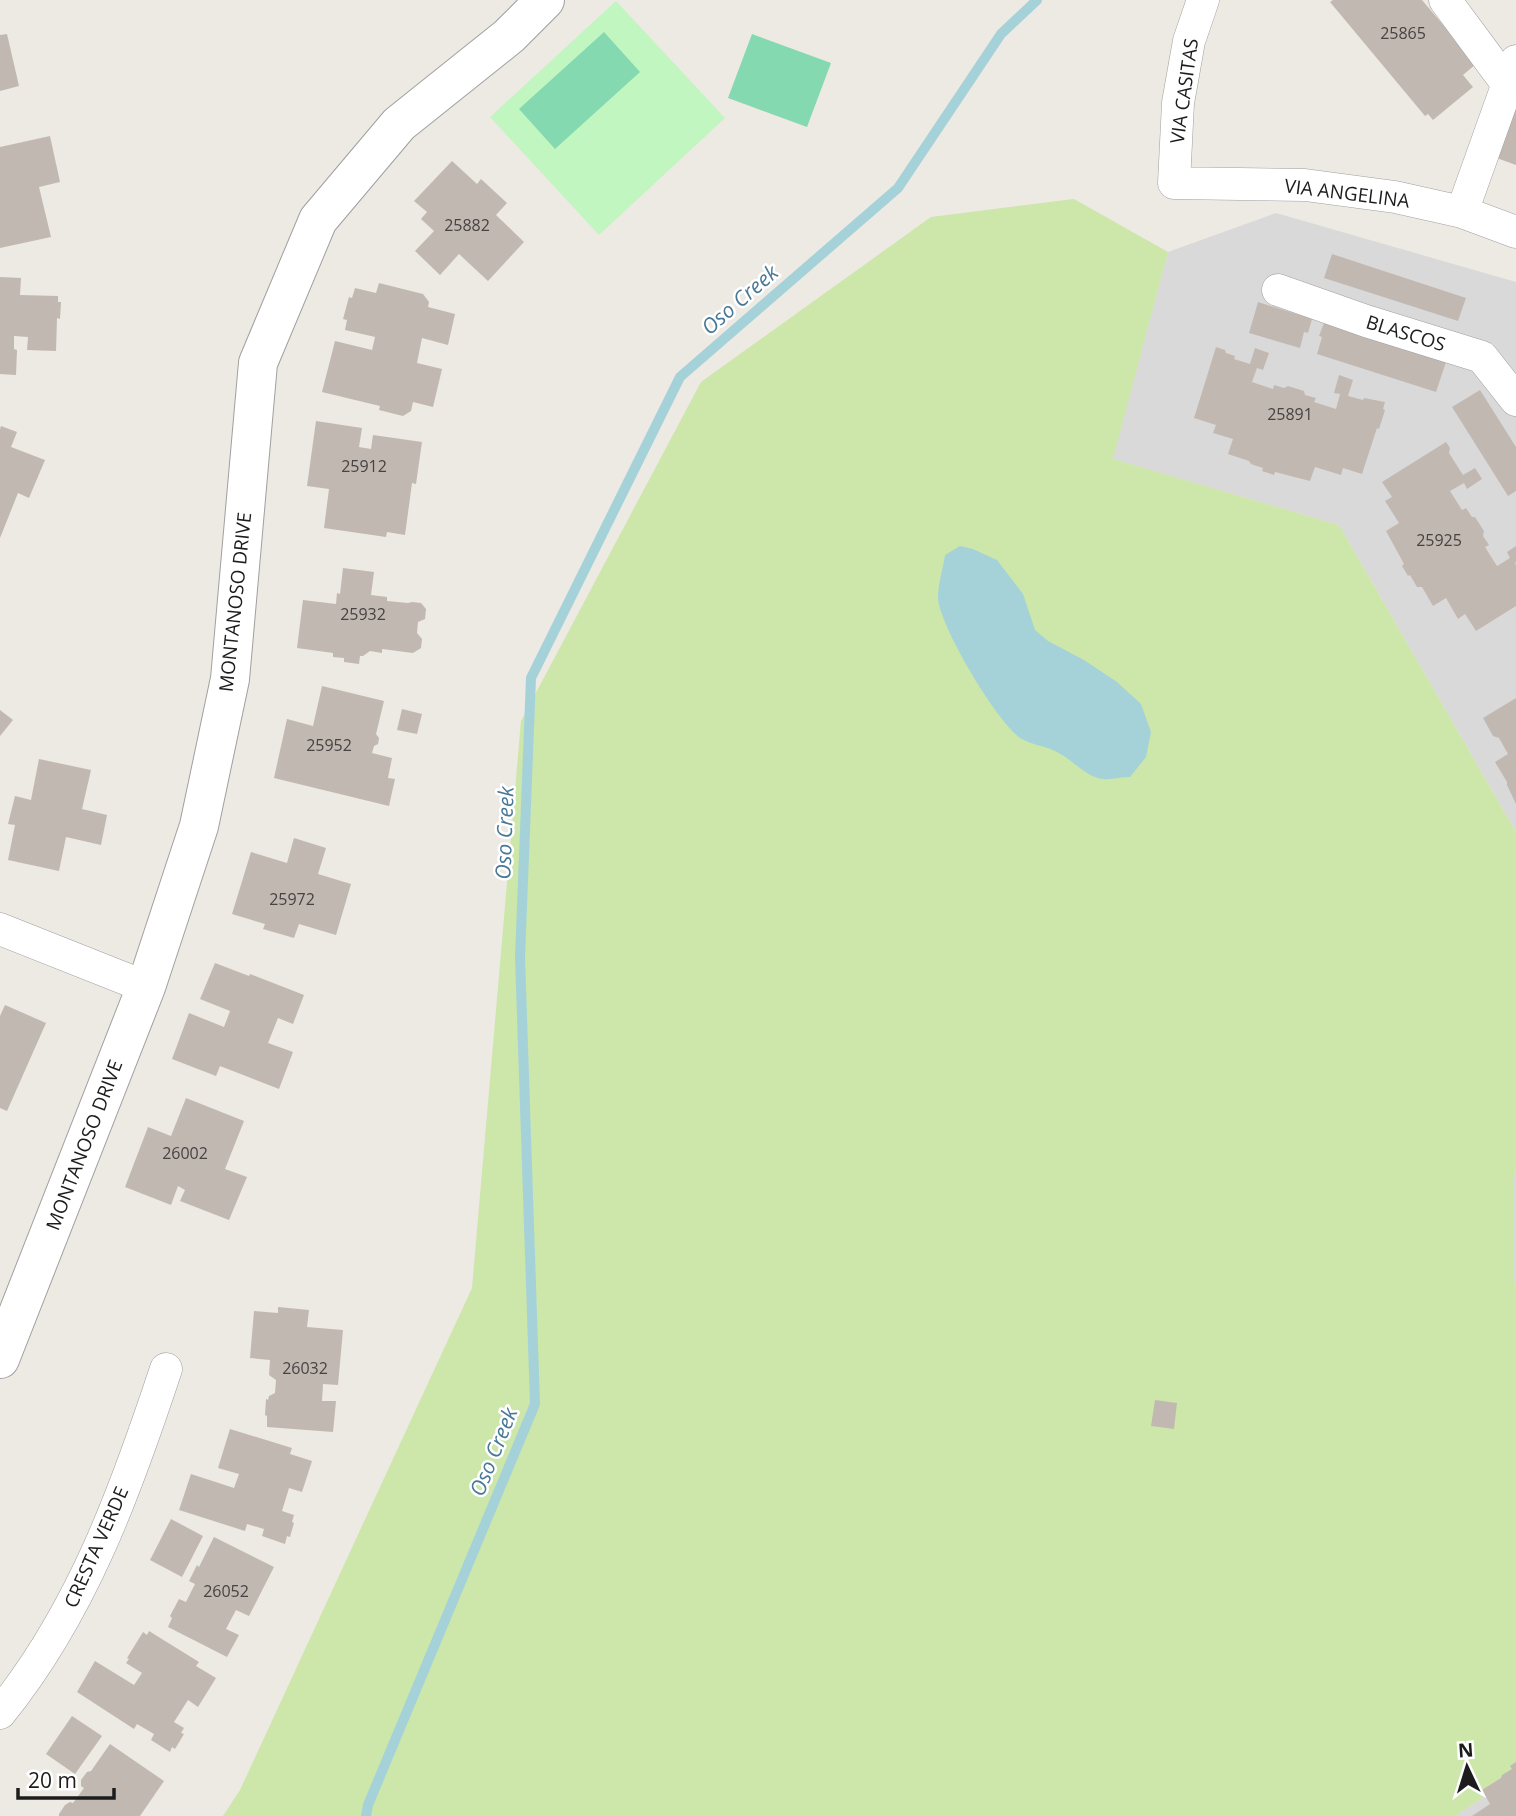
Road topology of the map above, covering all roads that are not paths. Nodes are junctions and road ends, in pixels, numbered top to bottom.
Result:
1 (545, 0) edge
2 (1203, 0) edge
3 (1445, 0) edge
4 (1512, 73) edge
5 (1174, 183) joint
6 (1462, 212) junction
7 (1516, 232) edge
8 (1278, 290) dead end
9 (1516, 400) edge
10 (0, 929) edge
11 (146, 987) junction
12 (0, 1359) edge
13 (166, 1369) dead end
14 (0, 1713) edge

1 - 11 street, MONTANOSO DRIVE
2 - 5 street, VIA CASITAS
3 - 4 street
4 - 6 street
5 - 6 street, VIA ANGELINA
6 - 7 street, VIA ANGELINA
8 - 9 street, BLASCOS
10 - 11 street
11 - 12 street, MONTANOSO DRIVE
13 - 14 street, CRESTA VERDE

